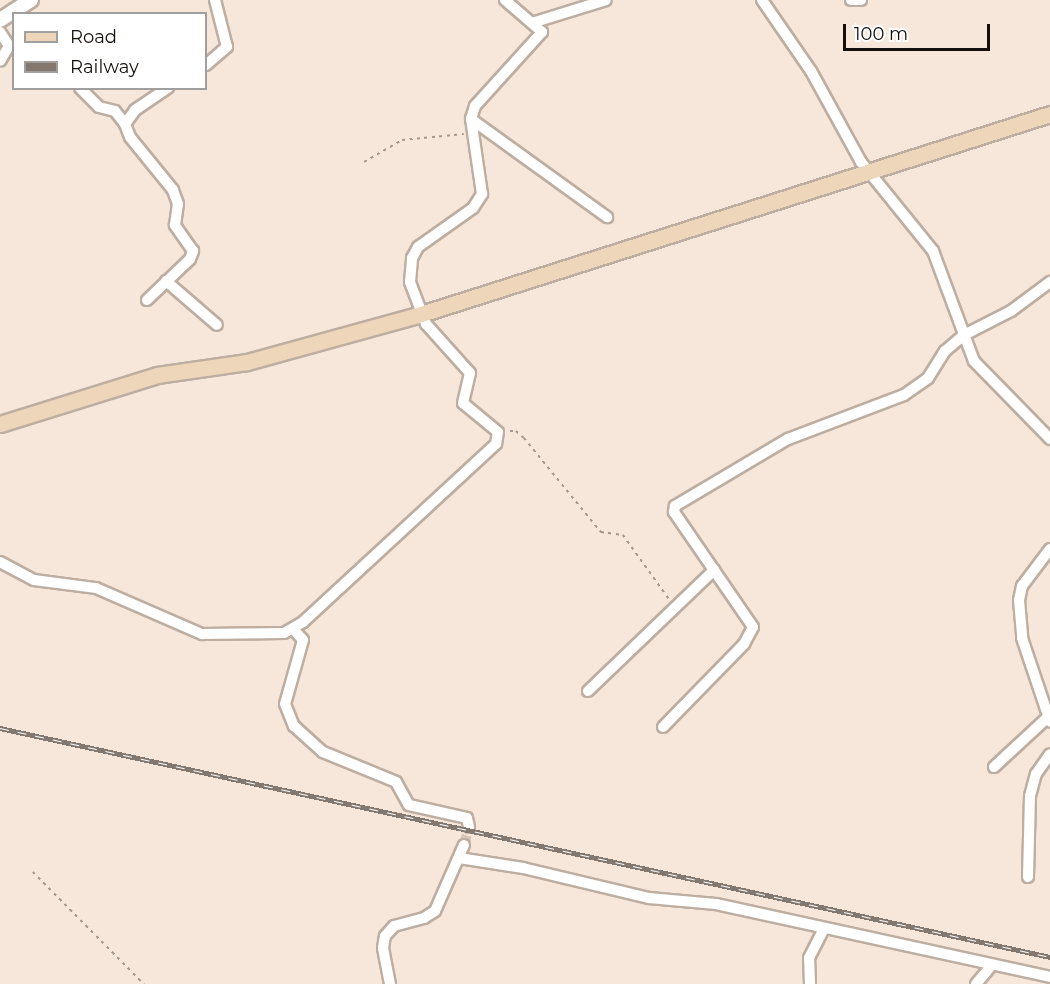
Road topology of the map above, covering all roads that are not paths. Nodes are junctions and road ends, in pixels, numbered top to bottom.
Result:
1 (31, 0) edge
2 (215, 0) edge
3 (505, 0) edge
4 (606, 0) edge
5 (762, 0) edge
6 (851, 0) edge
7 (861, 0) edge
8 (12, 12) edge
9 (535, 22) junction
10 (0, 32) edge
11 (0, 61) edge
12 (207, 64) edge
13 (82, 90) edge
14 (165, 90) edge
15 (1050, 114) edge
16 (471, 119) junction
17 (125, 124) junction
18 (868, 171) junction
19 (607, 217) dead end
20 (166, 281) junction
21 (1050, 282) edge
22 (147, 300) dead end
23 (421, 314) junction
24 (218, 325) dead end
25 (964, 335) junction
26 (0, 424) edge
27 (1050, 439) edge
28 (1050, 549) edge
29 (0, 562) edge
30 (714, 570) junction
31 (294, 630) junction
32 (588, 691) dead end
33 (1049, 719) edge
34 (663, 727) dead end
35 (1050, 754) edge
36 (994, 767) dead end
37 (470, 827) dead end
38 (464, 844) tunnel mouth
39 (459, 858) junction
40 (1028, 877) dead end
41 (824, 929) junction
42 (992, 965) junction
43 (1050, 977) edge
44 (390, 984) edge
45 (810, 984) edge
46 (976, 984) edge

1 - 8 street
2 - 12 street
3 - 9 street
4 - 9 street
5 - 18 street
6 - 7 street
9 - 16 street
10 - 11 street
13 - 17 street
14 - 17 street
15 - 18 main road
16 - 19 street
16 - 23 street
17 - 20 street
18 - 23 main road
18 - 25 street
20 - 22 street
20 - 24 street
21 - 25 street
23 - 26 main road
23 - 31 street
25 - 27 street
25 - 30 street
28 - 33 street
29 - 31 street
30 - 32 street
30 - 34 street
31 - 37 street
33 - 36 street
35 - 40 street
38 - 39 street
39 - 41 street
39 - 44 street
41 - 42 street
41 - 45 street
42 - 43 street
42 - 46 street

